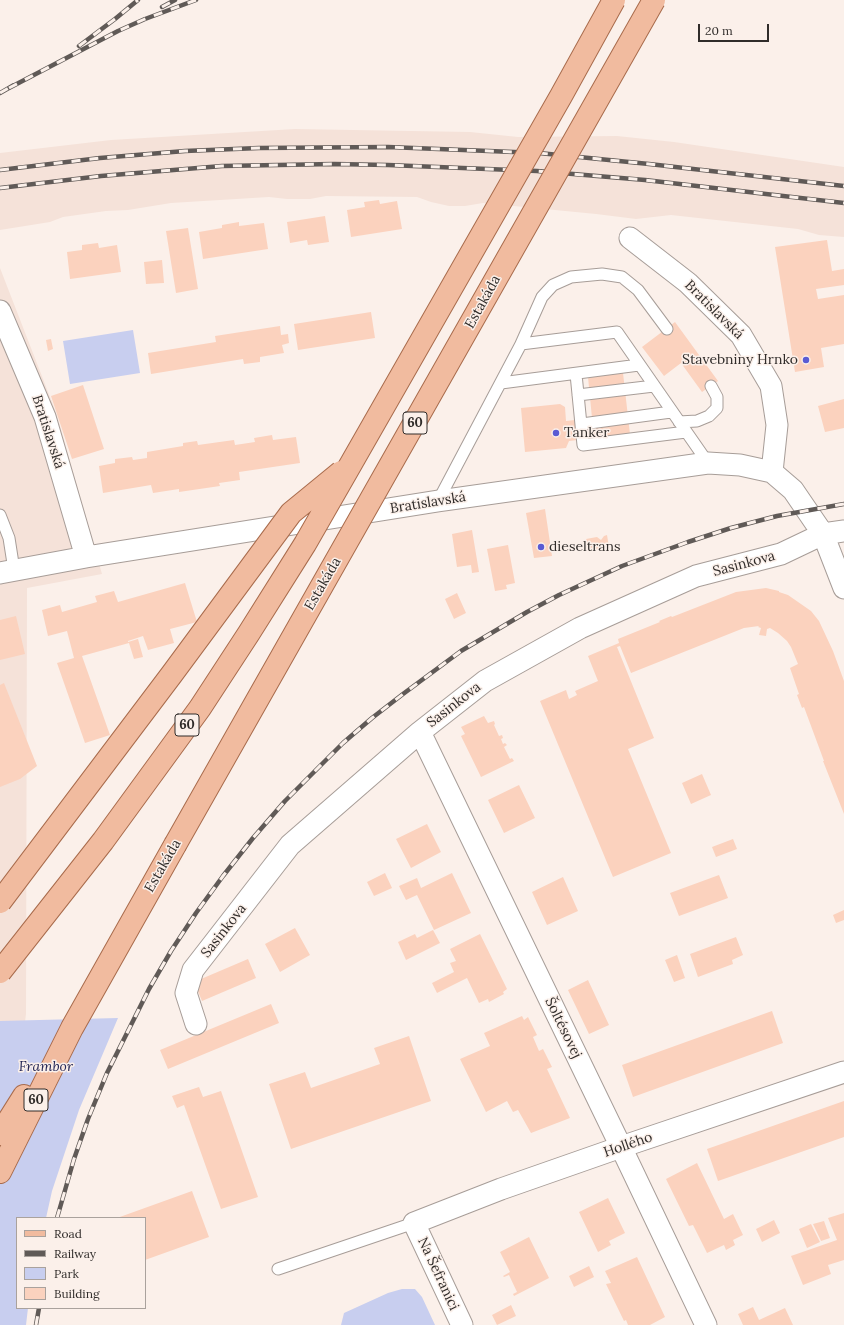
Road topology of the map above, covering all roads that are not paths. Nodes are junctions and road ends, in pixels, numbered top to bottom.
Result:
1 (614, 0) edge
2 (654, 0) edge
3 (630, 238) dead end
4 (0, 311) edge
5 (667, 329) dead end
6 (521, 344) junction
7 (639, 365) junction
8 (576, 374) junction
9 (502, 382) junction
10 (654, 386) junction
11 (711, 386) dead end
12 (578, 395) junction
13 (671, 412) junction
14 (679, 422) junction
15 (582, 424) junction
16 (686, 432) junction
17 (352, 462) junction
18 (708, 463) junction
19 (772, 472) junction
20 (438, 501) junction
21 (0, 515) edge
22 (844, 531) edge
23 (823, 534) junction
24 (86, 557) junction
25 (7, 572) edge
26 (844, 588) edge
27 (420, 732) junction
28 (0, 902) edge
29 (0, 972) edge
30 (196, 1024) dead end
31 (72, 1028) junction
32 (844, 1072) edge
33 (0, 1134) edge
34 (621, 1147) junction
35 (0, 1172) edge
36 (414, 1223) junction
37 (278, 1269) dead end
38 (462, 1325) edge
39 (706, 1325) edge

1 - 17 main road, 60, bridge
2 - 31 main road, Estakáda / 60, bridge
3 - 19 street, Bratislavská
4 - 24 street, Bratislavská
5 - 6 lane
6 - 7 lane
6 - 9 lane
7 - 8 lane
7 - 10 lane
8 - 9 lane
8 - 12 lane
9 - 20 lane
10 - 12 lane
10 - 13 lane
11 - 14 lane
12 - 15 lane
13 - 14 lane
13 - 15 lane
14 - 16 lane
15 - 16 lane
16 - 18 lane
17 - 28 main road, bridge
17 - 29 main road, 60, bridge
18 - 19 street, Bratislavská
18 - 20 street, Bratislavská
19 - 23 street, Bratislavská
20 - 24 street, Bratislavská
21 - 25 lane
22 - 23 street, Sasinkova
23 - 26 street, Bratislavská
23 - 27 street, Sasinkova
24 - 25 street, Bratislavská
27 - 30 street, Sasinkova
27 - 34 street, Šoltésovej
31 - 33 main road
31 - 35 main road, Estakáda / 60
32 - 34 street, Hollého
34 - 36 street, Hollého
34 - 39 street, Šoltésovej
36 - 37 lane
36 - 38 street, Na Šefranici

